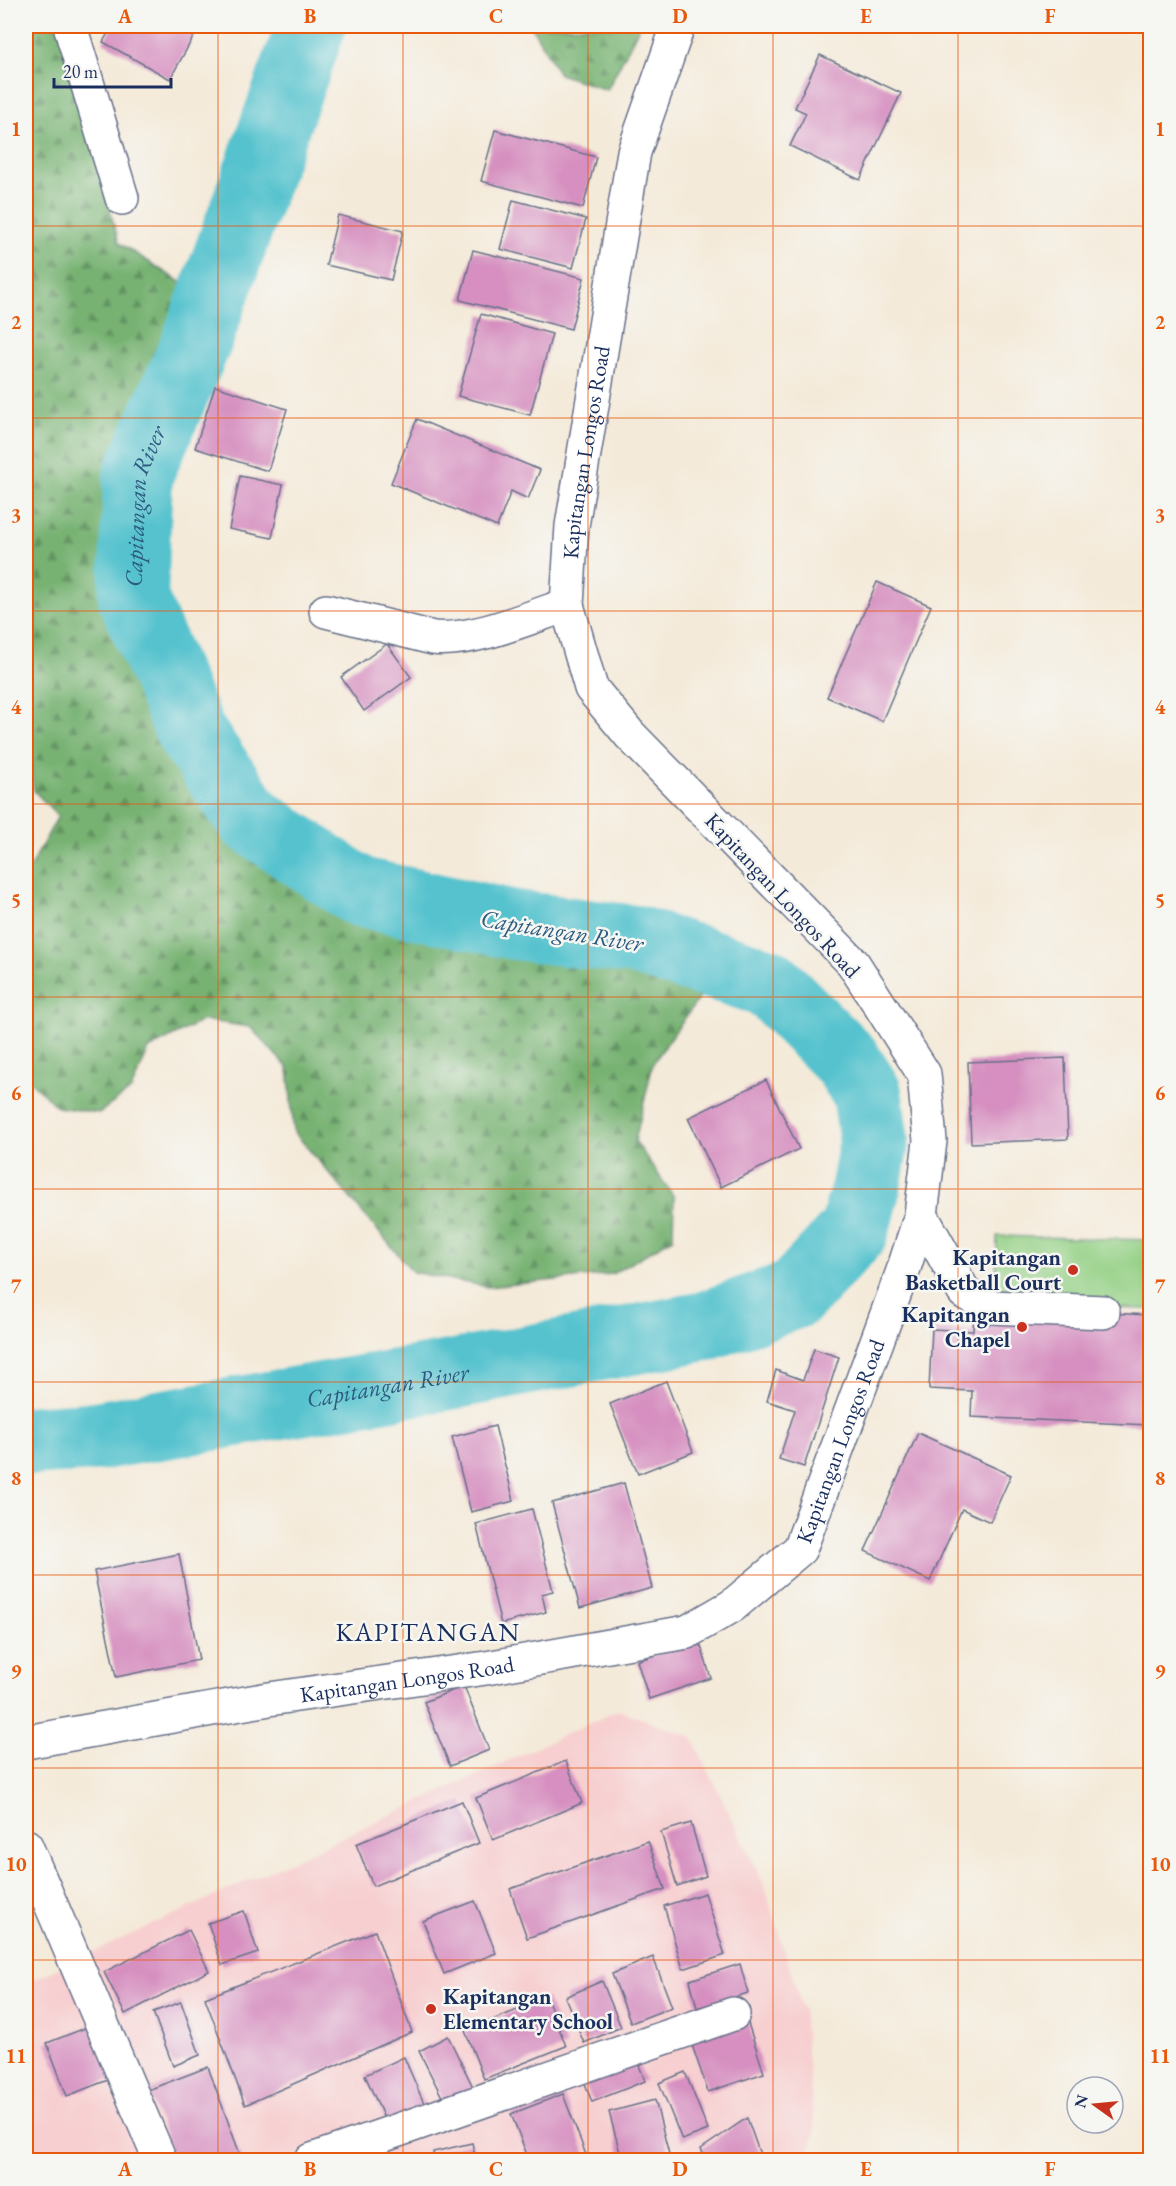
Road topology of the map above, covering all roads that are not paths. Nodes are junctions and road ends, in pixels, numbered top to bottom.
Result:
1 (70, 26) edge
2 (678, 26) edge
3 (122, 198) dead end
4 (567, 605) junction
5 (326, 611) dead end
6 (921, 1215) junction
7 (1103, 1312) dead end
8 (26, 1742) edge
9 (26, 1846) edge
10 (733, 2014) dead end
11 (160, 2160) edge
12 (312, 2160) edge

1 - 3 street
2 - 4 street, Kapitangan Longos Road
4 - 5 street
4 - 6 street, Kapitangan Longos Road
6 - 7 street
6 - 8 street, Kapitangan Longos Road
9 - 11 street
10 - 12 street

